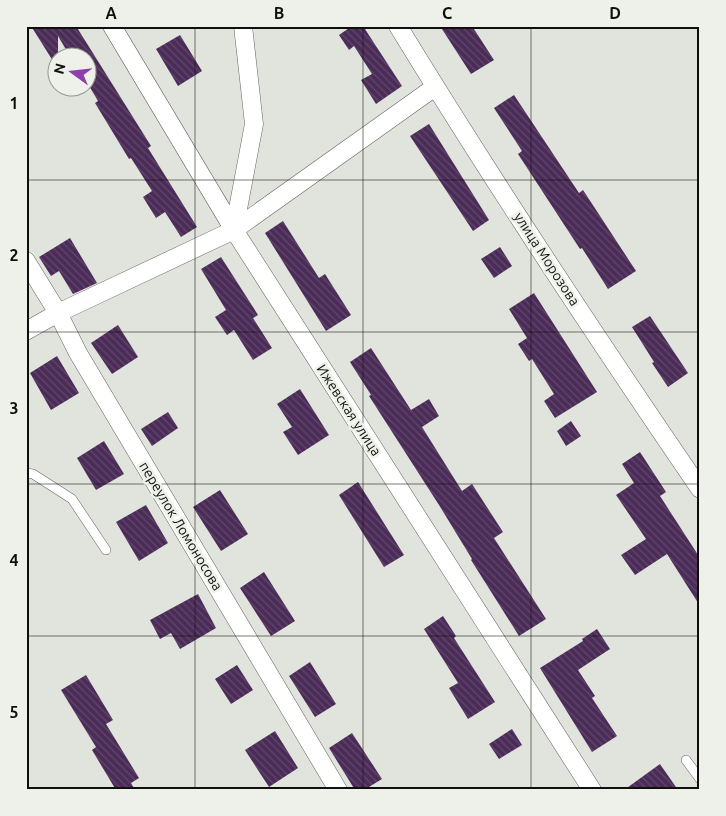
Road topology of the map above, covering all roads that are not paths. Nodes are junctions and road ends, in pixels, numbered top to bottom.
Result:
1 (112, 26) edge
2 (243, 26) edge
3 (398, 26) edge
4 (435, 87) junction
5 (234, 230) junction
6 (26, 261) edge
7 (58, 313) junction
8 (26, 330) edge
9 (26, 473) edge
10 (700, 490) edge
11 (106, 550) dead end
12 (686, 760) dead end
13 (700, 778) edge
14 (338, 790) edge
15 (592, 790) edge

1 - 5 street, Ижевская улица
2 - 5 street
3 - 4 street, улица Морозова
4 - 5 street
4 - 10 street, улица Морозова
5 - 7 street
5 - 15 street, Ижевская улица
6 - 7 street, переулок Ломоносова
7 - 8 street
7 - 14 street, переулок Ломоносова
9 - 11 lane
12 - 13 lane

